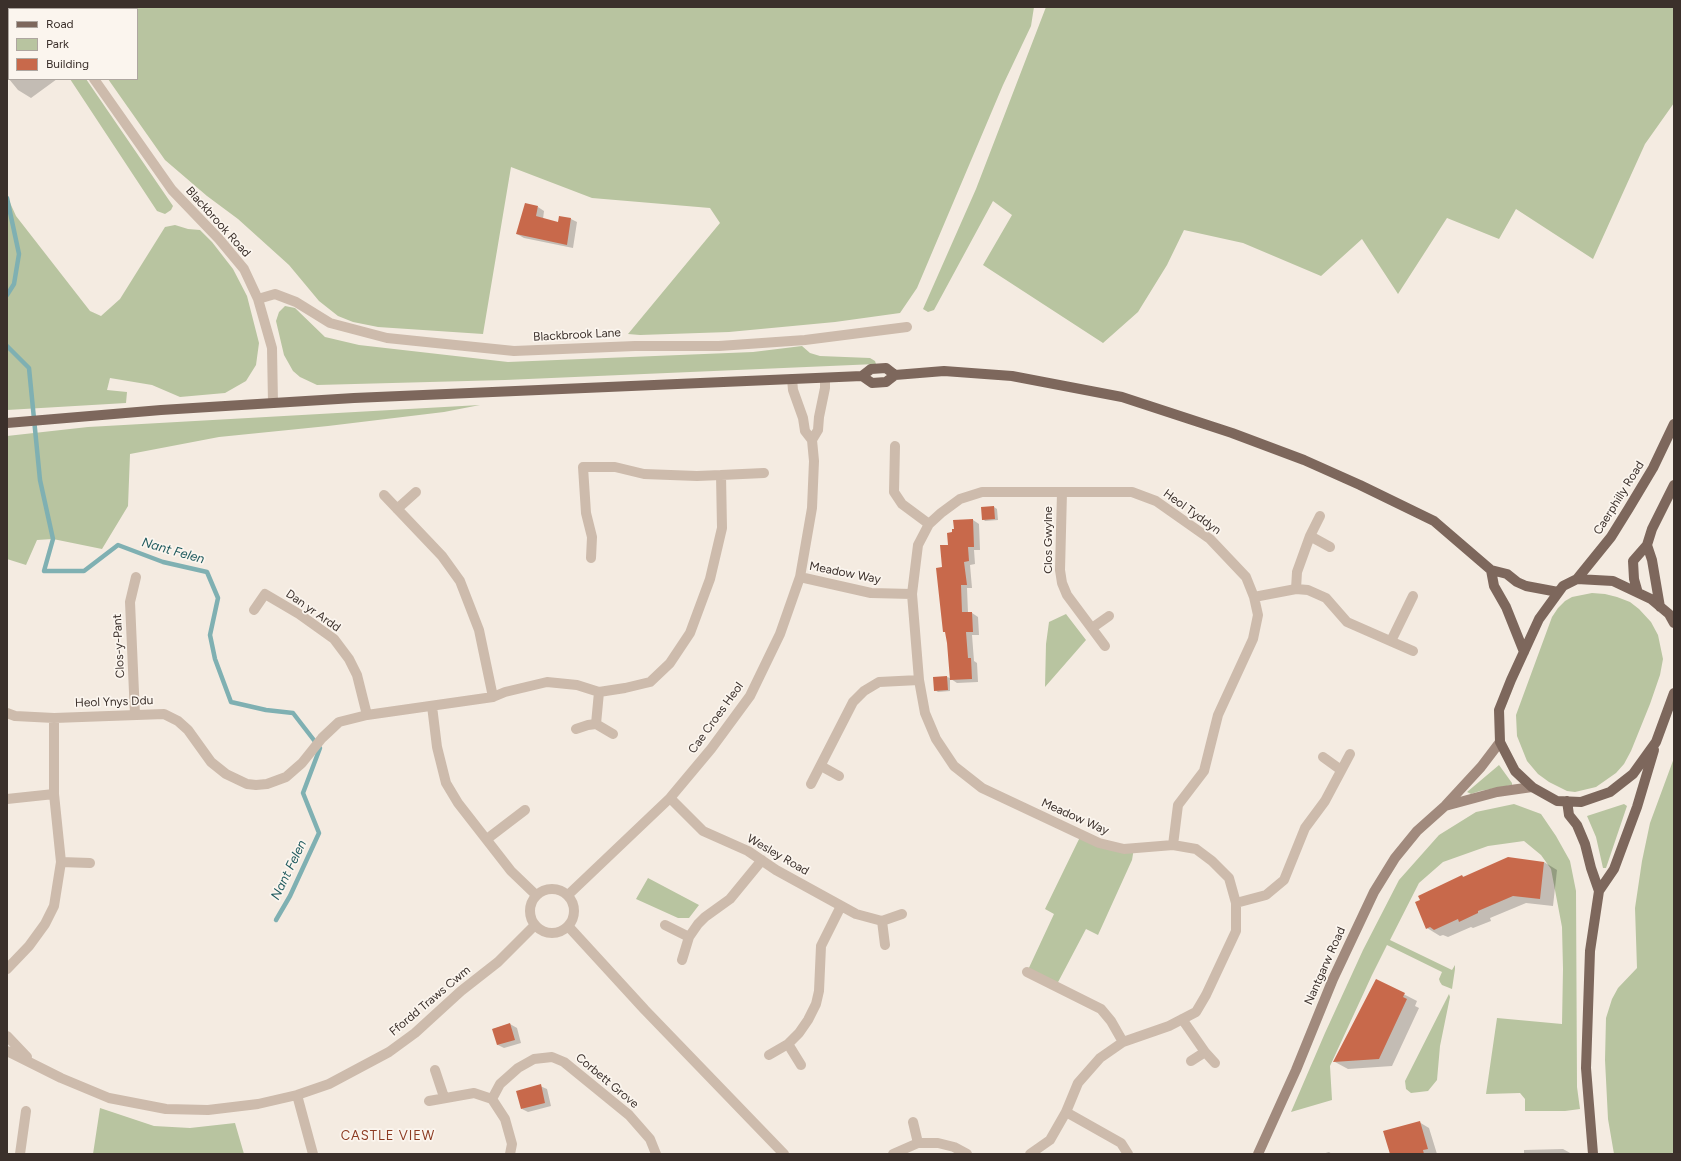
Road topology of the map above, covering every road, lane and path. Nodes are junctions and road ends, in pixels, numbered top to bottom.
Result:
1 (95, 80) edge
2 (258, 299) junction
3 (907, 327) dead end
4 (825, 378) junction
5 (792, 379) junction
6 (273, 403) junction
7 (7, 423) edge
8 (1674, 424) edge
9 (812, 440) junction
10 (895, 446) dead end
11 (764, 473) dead end
12 (721, 475) junction
13 (1674, 484) edge
14 (416, 492) dead end
15 (1062, 492) junction
16 (384, 495) dead end
17 (397, 509) junction
18 (1320, 516) dead end
19 (929, 524) junction
20 (1310, 536) junction
21 (1647, 545) junction
22 (1330, 547) dead end
23 (591, 558) dead end
24 (1491, 570) junction
25 (136, 577) dead end
26 (800, 577) junction
27 (1577, 579) junction
28 (1296, 589) junction
29 (1558, 592) junction
30 (1638, 593) junction
31 (912, 594) junction
32 (1413, 596) dead end
33 (1254, 597) junction
34 (1660, 607) junction
35 (254, 610) dead end
36 (1109, 616) dead end
37 (1672, 618) edge
38 (1092, 628) junction
39 (1391, 641) junction
40 (1105, 646) dead end
41 (1413, 651) dead end
42 (1524, 652) junction
43 (919, 680) junction
44 (599, 692) junction
45 (1674, 693) edge
46 (493, 697) junction
47 (432, 706) junction
48 (7, 713) edge
49 (135, 715) junction
50 (367, 715) junction
51 (54, 718) junction
52 (596, 724) junction
53 (576, 729) dead end
54 (612, 734) dead end
55 (1500, 742) junction
56 (1656, 742) junction
57 (1350, 754) dead end
58 (1323, 757) dead end
59 (821, 766) junction
60 (1341, 770) junction
61 (840, 776) dead end
62 (811, 784) dead end
63 (1532, 787) junction
64 (54, 794) junction
65 (670, 798) junction
66 (7, 799) edge
67 (1567, 801) junction
68 (1444, 806) junction
69 (526, 810) dead end
70 (487, 839) junction
71 (1173, 845) junction
72 (762, 860) junction
73 (60, 862) junction
74 (90, 863) dead end
75 (1599, 891) junction
76 (536, 895) junction
77 (568, 895) junction
78 (1236, 903) junction
79 (841, 906) junction
80 (902, 914) dead end
81 (882, 921) junction
82 (665, 925) dead end
83 (535, 926) junction
84 (568, 926) junction
85 (689, 937) junction
86 (885, 945) dead end
87 (682, 960) dead end
88 (7, 969) edge
89 (1027, 972) dead end
90 (1182, 1019) junction
91 (7, 1036) edge
92 (1123, 1042) junction
93 (788, 1044) junction
94 (7, 1051) edge
95 (1205, 1052) junction
96 (769, 1055) dead end
97 (1191, 1061) dead end
98 (32, 1063) junction
99 (1215, 1063) dead end
100 (801, 1066) dead end
101 (435, 1070) dead end
102 (297, 1095) junction
103 (444, 1097) junction
104 (492, 1099) junction
105 (429, 1101) dead end
106 (26, 1111) dead end
107 (1066, 1112) junction
108 (913, 1122) dead end
109 (918, 1143) junction
110 (20, 1154) edge
111 (313, 1154) edge
112 (510, 1154) edge
113 (656, 1154) edge
114 (784, 1154) edge
115 (893, 1154) edge
116 (967, 1154) edge
117 (1030, 1154) edge
118 (1128, 1154) edge
119 (1258, 1154) edge
120 (1593, 1154) edge

1 - 2 street, Blackbrook Road
2 - 3 street, Blackbrook Lane
2 - 6 street, Blackbrook Road
4 - 5 main road
4 - 9 street, Cae Croes Heol
4 - 24 main road
5 - 6 main road
5 - 9 street, Cae Croes Heol
6 - 7 main road
8 - 27 main road, Caerphilly Road
9 - 26 street, Cae Croes Heol
10 - 19 street
11 - 12 street
12 - 23 street
12 - 44 street
13 - 21 main road
14 - 17 street
15 - 19 street, Heol Tyddyn
15 - 33 street, Heol Tyddyn
15 - 38 street, Clos Gwylne
16 - 17 street
17 - 46 street
18 - 20 street
19 - 31 street, Heol Tyddyn
20 - 22 street
20 - 28 street
21 - 30 main road
21 - 34 main road
24 - 29 main road
24 - 42 main road
25 - 49 street, Clos-y-Pant
26 - 31 street, Meadow Way
26 - 65 street, Cae Croes Heol
27 - 29 main road, Caerphilly Road
27 - 30 main road
28 - 33 street
28 - 39 street
29 - 42 main road
30 - 34 main road
31 - 43 street, Meadow Way
32 - 39 street
33 - 71 street, Heol Tyddyn
34 - 37 main road
35 - 50 street, Dan yr Ardd
36 - 38 street
38 - 40 street, Clos Gwylne
39 - 41 street
42 - 55 main road
43 - 59 street
43 - 71 street, Meadow Way
44 - 46 street, Heol Ynys Ddu
44 - 52 street
45 - 56 main road
46 - 47 street, Heol Ynys Ddu
47 - 50 street, Heol Ynys Ddu
47 - 70 street
48 - 51 street, Heol Ynys Ddu
49 - 50 street, Heol Ynys Ddu
49 - 51 street, Heol Ynys Ddu
51 - 64 street
52 - 53 street
52 - 54 street
55 - 63 main road
55 - 68 main road, Nantgarw Road
56 - 67 main road
56 - 75 main road
57 - 60 street
58 - 60 street
59 - 61 street
59 - 62 street
60 - 78 street
63 - 67 main road
63 - 68 main road, Nantgarw Road
64 - 66 street
64 - 73 street
65 - 72 street, Wesley Road
65 - 77 street, Cae Croes Heol
67 - 75 main road
68 - 119 main road, Nantgarw Road
69 - 70 street
70 - 76 street
71 - 78 street, Meadow Way
72 - 79 street, Wesley Road
72 - 85 street
73 - 74 street
73 - 88 street
75 - 120 main road
76 - 77 street
76 - 83 street
77 - 84 street
78 - 90 street, Meadow Way
79 - 81 street, Wesley Road
79 - 93 street
80 - 81 street
81 - 86 street
82 - 85 street
83 - 84 street
83 - 102 street, Ffordd Traws Cwm
84 - 114 street
85 - 87 street
89 - 92 street
90 - 92 street, Meadow Way
90 - 95 street
91 - 98 street, Ffordd Traws Cwm
92 - 107 street, Meadow Way
93 - 96 street
93 - 100 street
94 - 98 street, Ffordd Traws Cwm
95 - 97 street
95 - 99 street
98 - 102 street, Ffordd Traws Cwm
101 - 103 street
102 - 111 street
103 - 104 street
103 - 105 street
104 - 112 street
104 - 113 street, Corbett Grove
106 - 110 street
107 - 117 street, Meadow Way
107 - 118 street
108 - 109 street
109 - 115 street
109 - 116 street

